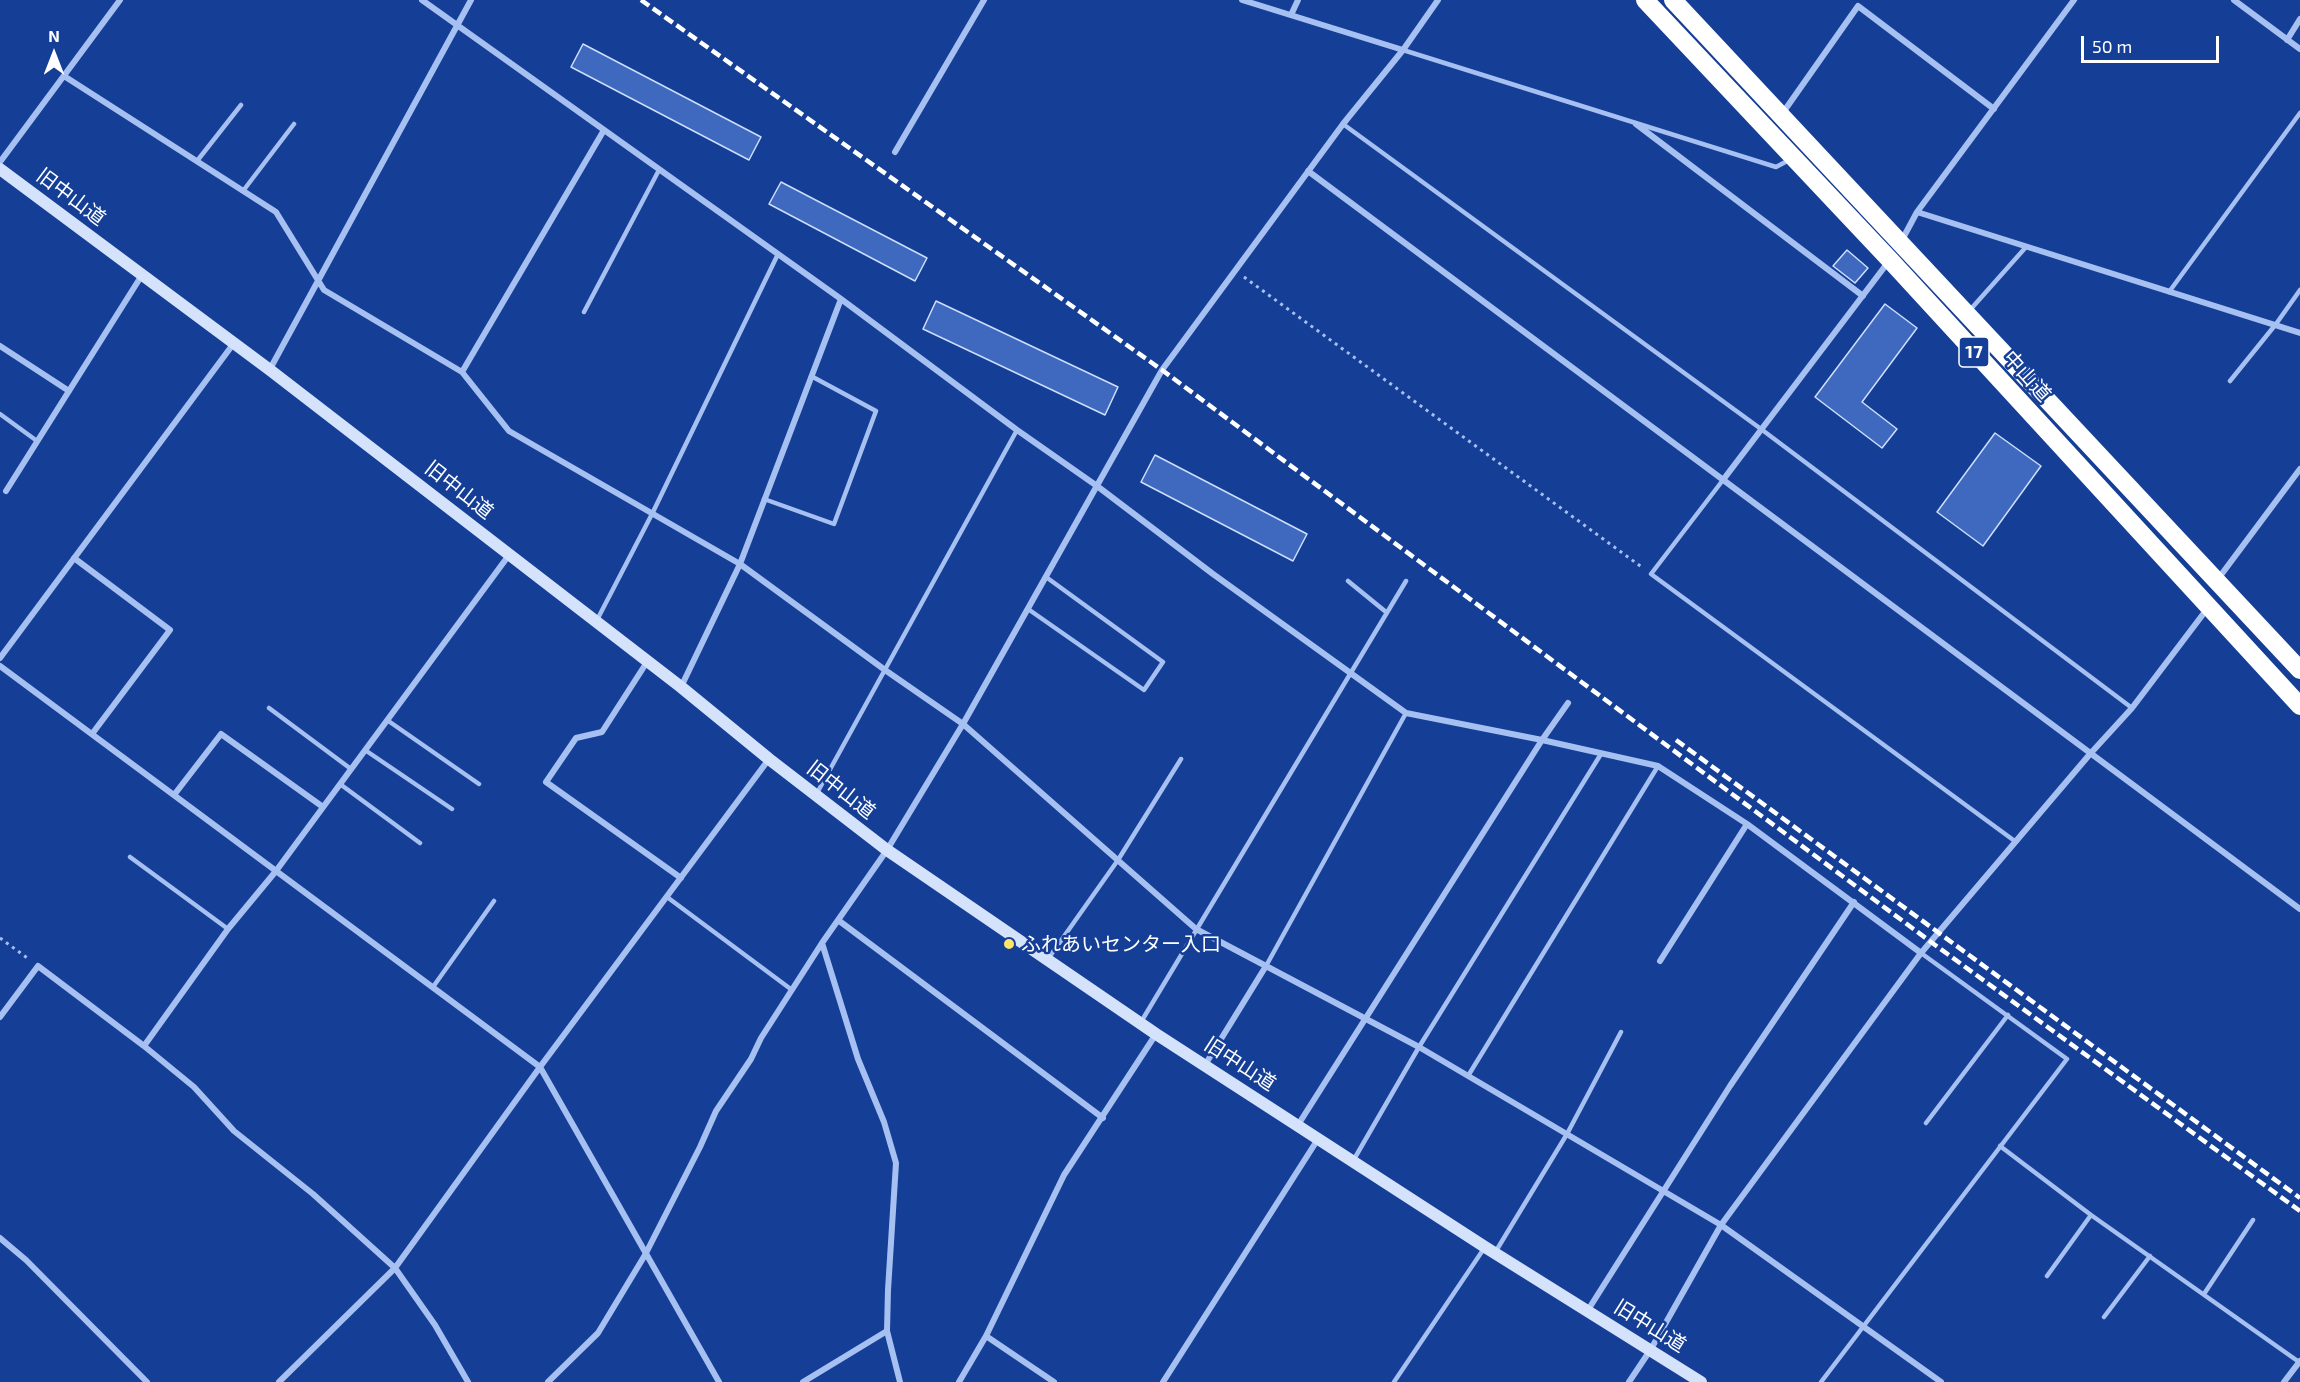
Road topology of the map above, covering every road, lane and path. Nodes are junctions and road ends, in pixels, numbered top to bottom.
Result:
1 (120, 0) edge
2 (422, 0) edge
3 (471, 0) edge
4 (984, 0) edge
5 (1242, 0) edge
6 (1298, 0) edge
7 (1438, 0) edge
8 (1645, 0) edge
9 (1672, 0) edge
10 (2074, 0) edge
11 (2234, 0) edge
12 (1291, 15) junction
13 (2300, 19) edge
14 (457, 26) junction
15 (2288, 40) junction
16 (2300, 49) edge
17 (1403, 50) junction
18 (64, 76) junction
19 (241, 105) dead end
20 (1994, 108) junction
21 (2300, 113) edge
22 (1781, 116) junction
23 (294, 124) dead end
24 (1343, 124) junction
25 (1636, 124) junction
26 (604, 130) junction
27 (895, 152) dead end
28 (1792, 158) junction
29 (197, 161) junction
30 (0, 162) edge
31 (0, 169) edge
32 (659, 170) junction
33 (1308, 171) junction
34 (243, 191) junction
35 (1917, 212) junction
36 (1901, 244) junction
37 (2026, 247) junction
38 (778, 254) junction
39 (1890, 260) junction
40 (1235, 270) junction
41 (143, 274) junction
42 (318, 281) junction
43 (2300, 290) edge
44 (2169, 292) junction
45 (1863, 296) junction
46 (841, 299) junction
47 (584, 312) dead end
48 (1966, 314) junction
49 (2276, 324) junction
50 (2300, 333) edge
51 (234, 343) junction
52 (0, 346) edge
53 (270, 370) junction
54 (462, 372) junction
55 (811, 376) junction
56 (2230, 381) dead end
57 (69, 391) junction
58 (0, 414) edge
59 (1761, 429) junction
60 (1017, 430) junction
61 (37, 441) junction
62 (2300, 469) edge
63 (1723, 480) junction
64 (1097, 486) junction
65 (6, 491) dead end
66 (764, 499) junction
67 (652, 514) junction
68 (509, 554) junction
69 (75, 558) junction
70 (740, 564) junction
71 (1651, 574) junction
72 (1046, 577) junction
73 (1348, 581) dead end
74 (1406, 581) dead end
75 (2216, 581) junction
76 (2208, 608) junction
77 (1028, 609) junction
78 (1386, 612) junction
79 (596, 622) junction
80 (0, 658) edge
81 (647, 662) junction
82 (0, 666) edge
83 (885, 670) junction
84 (2300, 670) edge
85 (1350, 674) junction
86 (681, 687) junction
87 (1568, 703) dead end
88 (2300, 706) edge
89 (269, 708) dead end
90 (2132, 708) junction
91 (1406, 713) junction
92 (387, 720) junction
93 (963, 724) junction
94 (92, 734) junction
95 (1542, 740) junction
96 (365, 750) junction
97 (1601, 754) junction
98 (2090, 754) junction
99 (769, 759) junction
100 (1181, 759) dead end
101 (1658, 766) junction
102 (351, 769) junction
103 (340, 784) junction
104 (479, 784) dead end
105 (174, 795) junction
106 (816, 795) junction
107 (323, 807) junction
108 (452, 809) dead end
109 (1747, 824) junction
110 (2016, 842) junction
111 (420, 843) dead end
112 (886, 849) junction
113 (130, 857) dead end
114 (1118, 860) junction
115 (276, 871) junction
116 (681, 878) junction
117 (667, 897) junction
118 (494, 902) dead end
119 (1854, 902) junction
120 (2300, 909) edge
121 (838, 920) junction
122 (228, 929) junction
123 (1196, 929) junction
124 (0, 938) edge
125 (822, 943) junction
126 (1921, 953) junction
127 (1047, 959) junction
128 (1660, 961) dead end
129 (38, 966) junction
130 (1266, 966) junction
131 (433, 987) junction
132 (792, 990) junction
133 (2008, 1015) junction
134 (0, 1017) edge
135 (1366, 1020) junction
136 (1141, 1022) junction
137 (1621, 1032) dead end
138 (1156, 1034) junction
139 (144, 1046) junction
140 (1419, 1047) junction
141 (1205, 1065) junction
142 (540, 1067) junction
143 (1468, 1076) junction
144 (1102, 1118) junction
145 (1926, 1123) dead end
146 (1298, 1125) junction
147 (1567, 1134) junction
148 (1319, 1139) junction
149 (2000, 1146) junction
150 (1353, 1161) junction
151 (1663, 1191) junction
152 (2091, 1215) junction
153 (2253, 1220) dead end
154 (1721, 1225) junction
155 (0, 1238) edge
156 (1490, 1250) junction
157 (645, 1255) junction
158 (2150, 1256) junction
159 (395, 1268) junction
160 (2047, 1276) dead end
161 (2204, 1294) junction
162 (1588, 1310) junction
163 (2104, 1317) dead end
164 (1865, 1326) junction
165 (887, 1331) junction
166 (986, 1336) junction
167 (1651, 1349) junction
168 (2300, 1362) edge
169 (147, 1382) edge
170 (279, 1382) edge
171 (468, 1382) edge
172 (548, 1382) edge
173 (719, 1382) edge
174 (803, 1382) edge
175 (900, 1382) edge
176 (959, 1382) edge
177 (1054, 1382) edge
178 (1163, 1382) edge
179 (1394, 1382) edge
180 (1629, 1382) edge
181 (1701, 1382) edge
182 (1821, 1382) edge
183 (1941, 1382) edge
184 (2284, 1382) edge

1 - 18 street
2 - 14 street
3 - 14 street
4 - 27 street
5 - 12 street
6 - 12 street
7 - 17 street
8 - 28 highway, 中山道 / 17
9 - 22 highway, 中山道 / 17
10 - 20 street
11 - 15 street
12 - 17 street
13 - 15 street
14 - 26 street
14 - 42 street
15 - 16 street
17 - 24 street
17 - 25 lane
18 - 29 street
18 - 30 street
19 - 29 lane
20 - 22 street
20 - 35 street
21 - 44 lane
22 - 36 highway, 中山道 / 17
23 - 34 lane
24 - 33 street
24 - 59 lane
25 - 28 lane
25 - 45 street
26 - 32 street
26 - 54 street
28 - 39 highway, 中山道 / 17
29 - 34 street
31 - 41 main road, 旧中山道
32 - 38 street
32 - 47 lane
33 - 40 street
33 - 63 street
34 - 42 street
35 - 36 street
35 - 37 street
36 - 48 highway, 中山道 / 17
37 - 44 street
37 - 48 lane
38 - 46 street
38 - 67 lane
39 - 45 street
39 - 76 highway, 中山道 / 17
40 - 64 street
40 - 71 path
41 - 51 main road, 旧中山道
41 - 57 street
42 - 53 street
42 - 54 street
43 - 49 lane
44 - 49 street
45 - 59 street
46 - 55 street
46 - 60 street
48 - 75 highway, 中山道 / 17
49 - 50 street
49 - 56 lane
51 - 53 main road, 旧中山道
51 - 69 street
52 - 57 street
53 - 68 main road, 旧中山道
54 - 67 street
55 - 66 street
55 - 66 lane
57 - 61 street
58 - 61 lane
59 - 63 street
59 - 90 lane
60 - 64 street
60 - 83 lane
61 - 65 street
62 - 75 street
63 - 71 lane
63 - 98 street
64 - 72 street
64 - 85 street
66 - 70 street
67 - 70 street
67 - 79 lane
68 - 79 main road, 旧中山道
68 - 92 street
69 - 80 street
69 - 94 street
70 - 83 street
70 - 86 street
71 - 110 lane
72 - 77 street
72 - 77 lane
73 - 78 lane
74 - 78 lane
75 - 84 highway, 中山道 / 17
76 - 88 highway, 中山道 / 17
76 - 90 street
77 - 93 street
78 - 85 lane
79 - 81 main road, 旧中山道
81 - 86 main road, 旧中山道
81 - 116 street
82 - 94 street
83 - 93 street
83 - 106 lane
85 - 91 street
85 - 123 lane
86 - 99 main road, 旧中山道
87 - 95 street
89 - 102 lane
90 - 98 street
91 - 95 street
91 - 130 lane
92 - 96 street
92 - 104 lane
93 - 112 street
93 - 114 street
94 - 105 street
95 - 97 street
95 - 135 street
96 - 102 street
96 - 108 lane
97 - 101 street
97 - 140 lane
98 - 110 street
98 - 120 street
99 - 106 main road, 旧中山道
99 - 116 street
100 - 114 lane
101 - 109 street
101 - 143 lane
102 - 103 street
103 - 107 street
103 - 111 lane
105 - 107 street
105 - 115 street
106 - 112 main road, 旧中山道
107 - 115 street
109 - 119 street
109 - 128 street
110 - 126 street
112 - 121 street
112 - 127 main road, 旧中山道
113 - 122 lane
114 - 123 street
114 - 127 lane
115 - 122 street
115 - 131 street
116 - 117 street
117 - 132 lane
117 - 142 street
118 - 131 lane
119 - 126 street
119 - 151 street
121 - 125 street
121 - 144 street
122 - 139 street
123 - 130 street
123 - 136 lane
124 - 129 path
125 - 132 street
125 - 165 street
126 - 133 lane
126 - 154 street
127 - 136 main road, 旧中山道
129 - 134 street
129 - 139 street
130 - 135 street
130 - 141 street
131 - 142 street
132 - 157 street
133 - 145 lane
133 - 149 lane
135 - 140 street
135 - 146 street
136 - 138 main road, 旧中山道
137 - 147 lane
138 - 141 main road, 旧中山道
138 - 144 street
139 - 159 street
140 - 143 street
140 - 150 lane
141 - 146 main road, 旧中山道
142 - 157 street
142 - 159 street
143 - 147 street
144 - 166 street
146 - 148 main road, 旧中山道
147 - 151 street
147 - 156 lane
148 - 150 main road, 旧中山道
148 - 178 street
149 - 152 lane
149 - 164 lane
150 - 156 main road, 旧中山道
151 - 154 street
151 - 162 street
152 - 158 lane
152 - 160 lane
153 - 161 lane
154 - 164 street
154 - 167 street
155 - 169 street
156 - 162 main road, 旧中山道
156 - 179 lane
157 - 172 street
157 - 173 street
158 - 161 lane
158 - 163 lane
159 - 170 street
159 - 171 street
161 - 168 lane
162 - 167 main road, 旧中山道
164 - 182 lane
164 - 183 street
165 - 174 street
165 - 175 street
166 - 176 street
166 - 177 street
167 - 180 street
167 - 181 main road, 旧中山道
168 - 184 street

